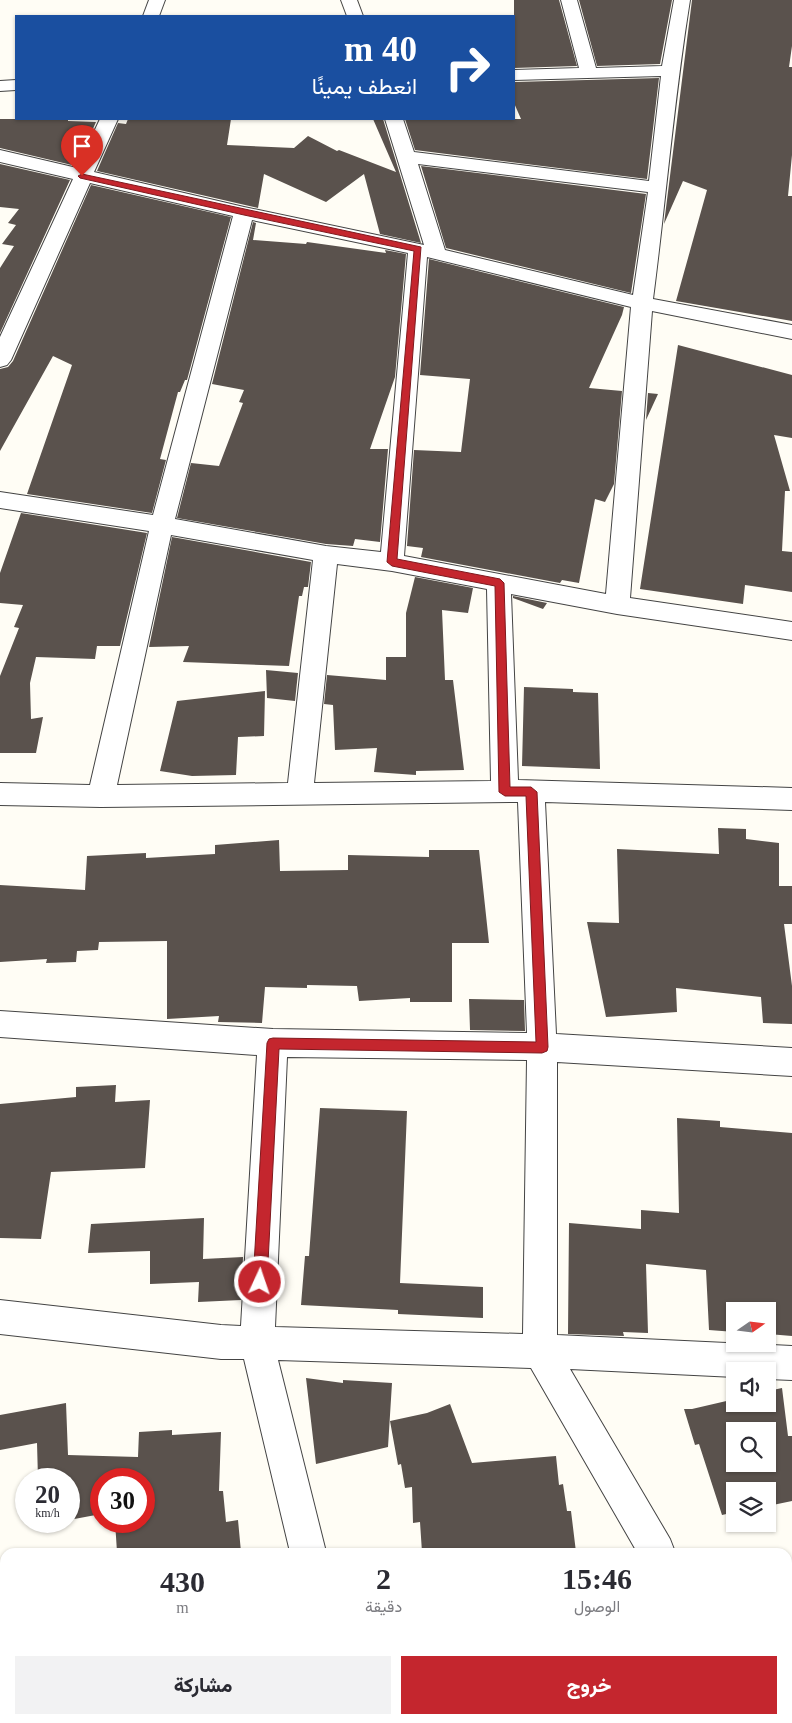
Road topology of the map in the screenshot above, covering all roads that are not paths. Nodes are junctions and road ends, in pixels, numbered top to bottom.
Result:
1 (157, 0) edge
2 (349, 0) edge
3 (569, 0) edge
4 (682, 0) edge
5 (151, 15) edge
6 (355, 15) edge
7 (670, 71) junction
8 (588, 73) junction
9 (515, 75) edge
10 (15, 85) edge
11 (0, 86) edge
12 (109, 120) edge
13 (394, 120) edge
14 (0, 156) edge
15 (407, 157) junction
16 (82, 176) junction
17 (658, 188) junction
18 (244, 213) junction
19 (428, 251) junction
20 (642, 303) junction
21 (792, 332) edge
22 (0, 360) edge
23 (0, 500) edge
24 (162, 525) junction
25 (326, 554) junction
26 (392, 562) junction
27 (500, 583) junction
28 (617, 605) junction
29 (792, 631) edge
30 (518, 792) junction
31 (300, 793) junction
32 (0, 794) edge
33 (101, 796) junction
34 (792, 799) edge
35 (0, 1024) edge
36 (273, 1043) junction
37 (542, 1047) junction
38 (792, 1062) edge
39 (0, 1317) edge
40 (256, 1342) junction
41 (540, 1351) junction
42 (792, 1363) edge
43 (307, 1548) edge
44 (655, 1548) edge

1 - 5 street
2 - 6 street
3 - 8 street
4 - 7 street
7 - 8 street
7 - 17 street
8 - 9 street
10 - 11 street
12 - 16 street
13 - 15 street
14 - 16 street
15 - 17 street
15 - 19 street
16 - 18 street
16 - 22 street
17 - 20 street
18 - 19 street
18 - 24 street
19 - 20 street
19 - 26 street
20 - 21 street
20 - 28 street
23 - 24 street
24 - 25 street
24 - 33 street
25 - 26 street
25 - 31 street
26 - 27 street
27 - 28 street
27 - 30 street
28 - 29 street
30 - 31 street
30 - 34 street
30 - 37 street
31 - 33 street
32 - 33 street
35 - 36 street
36 - 37 street
36 - 40 street
37 - 38 street
37 - 41 street
39 - 40 street
40 - 41 street
40 - 43 street
41 - 42 street
41 - 44 street

